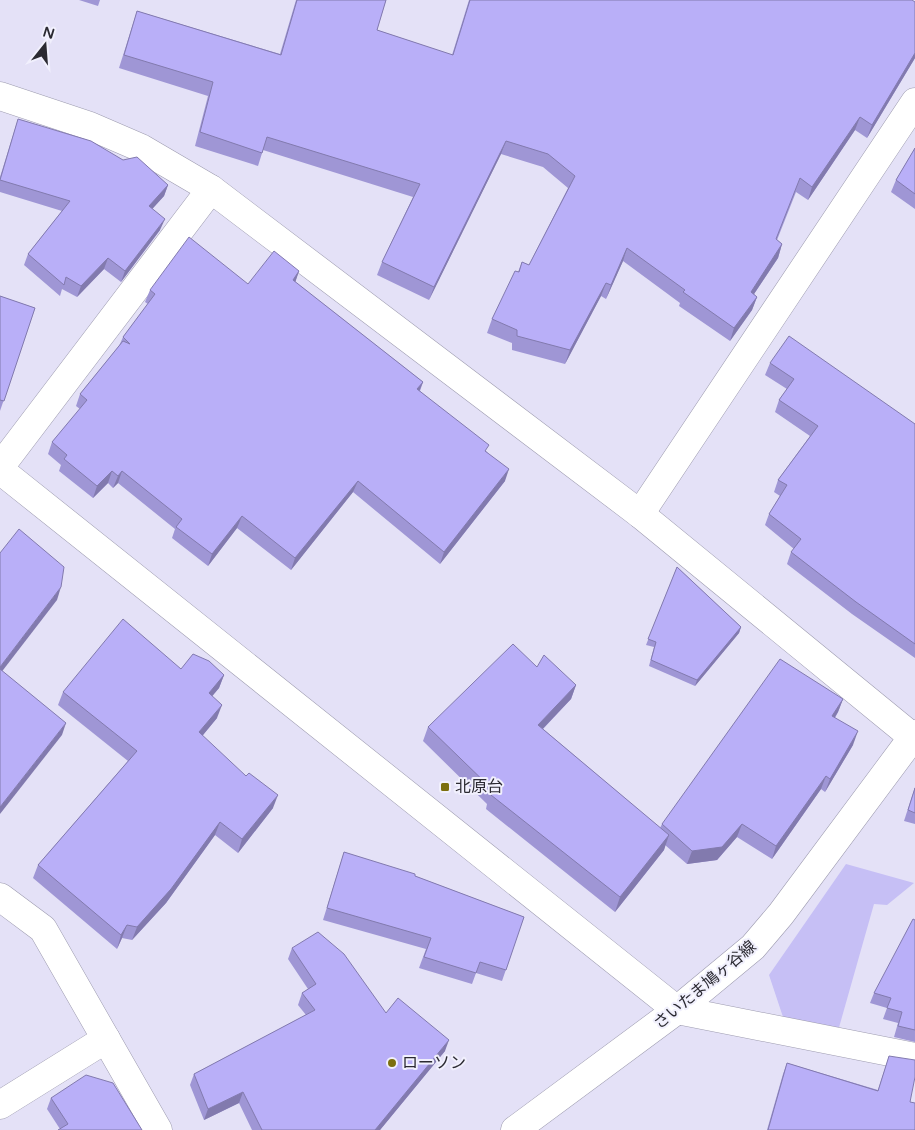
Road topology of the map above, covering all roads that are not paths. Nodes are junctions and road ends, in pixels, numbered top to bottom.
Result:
1 (0, 96) edge
2 (915, 102) edge
3 (211, 189) junction
4 (0, 468) edge
5 (640, 514) junction
6 (914, 737) edge
7 (0, 897) edge
8 (677, 1010) junction
9 (106, 1038) junction
10 (915, 1057) edge
11 (0, 1105) edge
12 (158, 1130) edge
13 (516, 1130) edge

1 - 3 street
2 - 5 street
3 - 4 street
3 - 5 street
4 - 8 street
5 - 6 street
6 - 8 street, さいたま鳩ヶ谷線
7 - 9 street
8 - 10 street
8 - 13 street, さいたま鳩ヶ谷線
9 - 11 street
9 - 12 street

